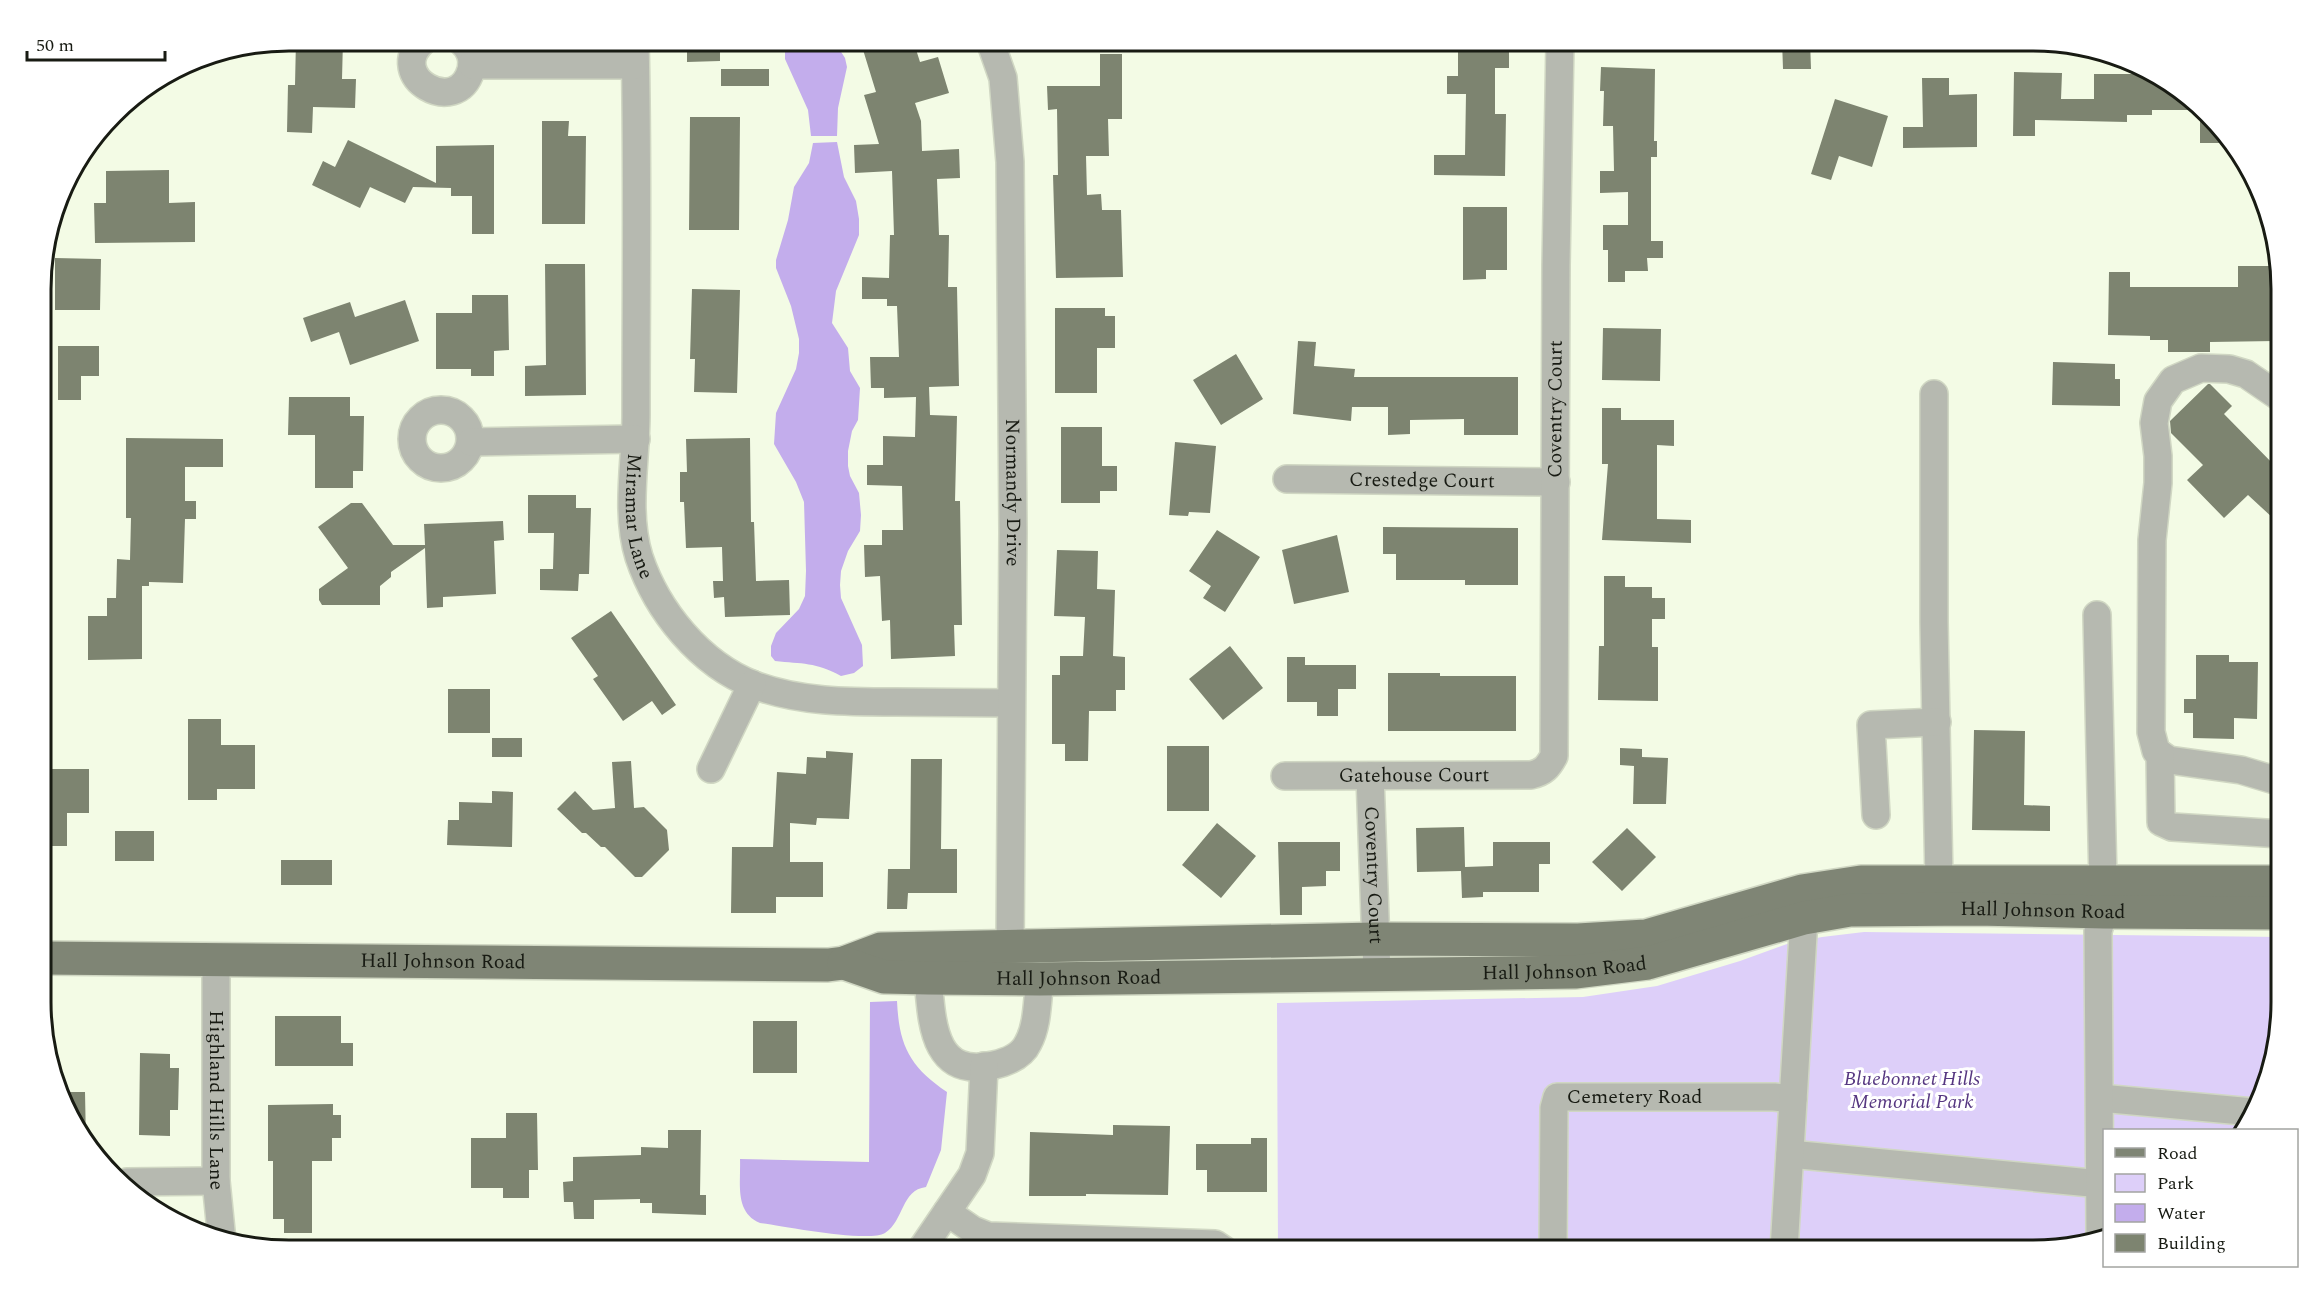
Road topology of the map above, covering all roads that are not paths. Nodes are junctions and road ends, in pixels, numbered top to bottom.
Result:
1 (415, 51) edge
2 (469, 51) edge
3 (994, 51) edge
4 (1560, 51) edge
5 (635, 53) edge
6 (472, 65) junction
7 (2271, 391) edge
8 (1934, 394) dead end
9 (636, 439) junction
10 (471, 442) dead end
11 (1287, 480) dead end
12 (1556, 482) junction
13 (2097, 615) dead end
14 (752, 684) junction
15 (1011, 703) junction
16 (1937, 722) junction
17 (2160, 754) junction
18 (711, 769) dead end
19 (1541, 773) joint
20 (1285, 776) dead end
21 (1370, 776) junction
22 (2271, 780) edge
23 (1876, 815) dead end
24 (2271, 833) edge
25 (1939, 882) junction
26 (2271, 883) edge
27 (2104, 892) junction
28 (1803, 904) junction
29 (2271, 912) edge
30 (1376, 939) junction
31 (1010, 948) junction
32 (51, 958) edge
33 (216, 959) junction
34 (844, 963) junction
35 (1377, 974) junction
36 (928, 978) junction
37 (1040, 979) junction
38 (984, 1066) junction
39 (2100, 1098) junction
40 (1793, 1099) junction
41 (2244, 1111) edge
42 (1790, 1154) junction
43 (216, 1181) junction
44 (133, 1182) edge
45 (2101, 1184) junction
46 (947, 1212) junction
47 (221, 1230) edge
48 (2100, 1230) edge
49 (928, 1240) edge
50 (1096, 1240) edge
51 (1553, 1240) edge
52 (1785, 1240) edge

1 - 6 street
2 - 6 street
3 - 15 street, Normandy Drive
4 - 12 street, Coventry Court
5 - 6 street
5 - 9 street, Miramar Lane
7 - 17 street
8 - 16 street
9 - 10 street
9 - 14 street, Miramar Lane
11 - 12 street, Crestedge Court
12 - 19 street, Coventry Court
13 - 27 street
14 - 15 street, Miramar Lane
14 - 18 street
15 - 31 street, Normandy Drive
16 - 23 street
16 - 25 street
17 - 22 street
17 - 24 street
19 - 21 street, Gatehouse Court
20 - 21 street, Gatehouse Court
21 - 30 street, Coventry Court
25 - 27 main road, Hall Johnson Road
25 - 28 main road, Hall Johnson Road
26 - 27 main road, Hall Johnson Road
27 - 28 main road, Hall Johnson Road
27 - 29 main road, Hall Johnson Road
27 - 39 street
28 - 30 main road, Hall Johnson Road
28 - 35 main road, Hall Johnson Road
28 - 40 street
30 - 31 main road, Hall Johnson Road
30 - 35 street, Coventry Court
31 - 34 main road, Hall Johnson Road
32 - 33 main road, Hall Johnson Road
33 - 34 main road, Hall Johnson Road
33 - 43 street, Highland Hills Lane
34 - 36 main road, Hall Johnson Road
35 - 37 main road, Hall Johnson Road
36 - 37 main road, Hall Johnson Road
36 - 38 street
37 - 38 street
38 - 46 street
39 - 41 street
39 - 45 street
40 - 42 street
40 - 51 street, Cemetery Road
42 - 45 street
42 - 52 street
43 - 44 street
43 - 47 street, Highland Hills Lane
45 - 48 street
46 - 49 street
46 - 50 street

